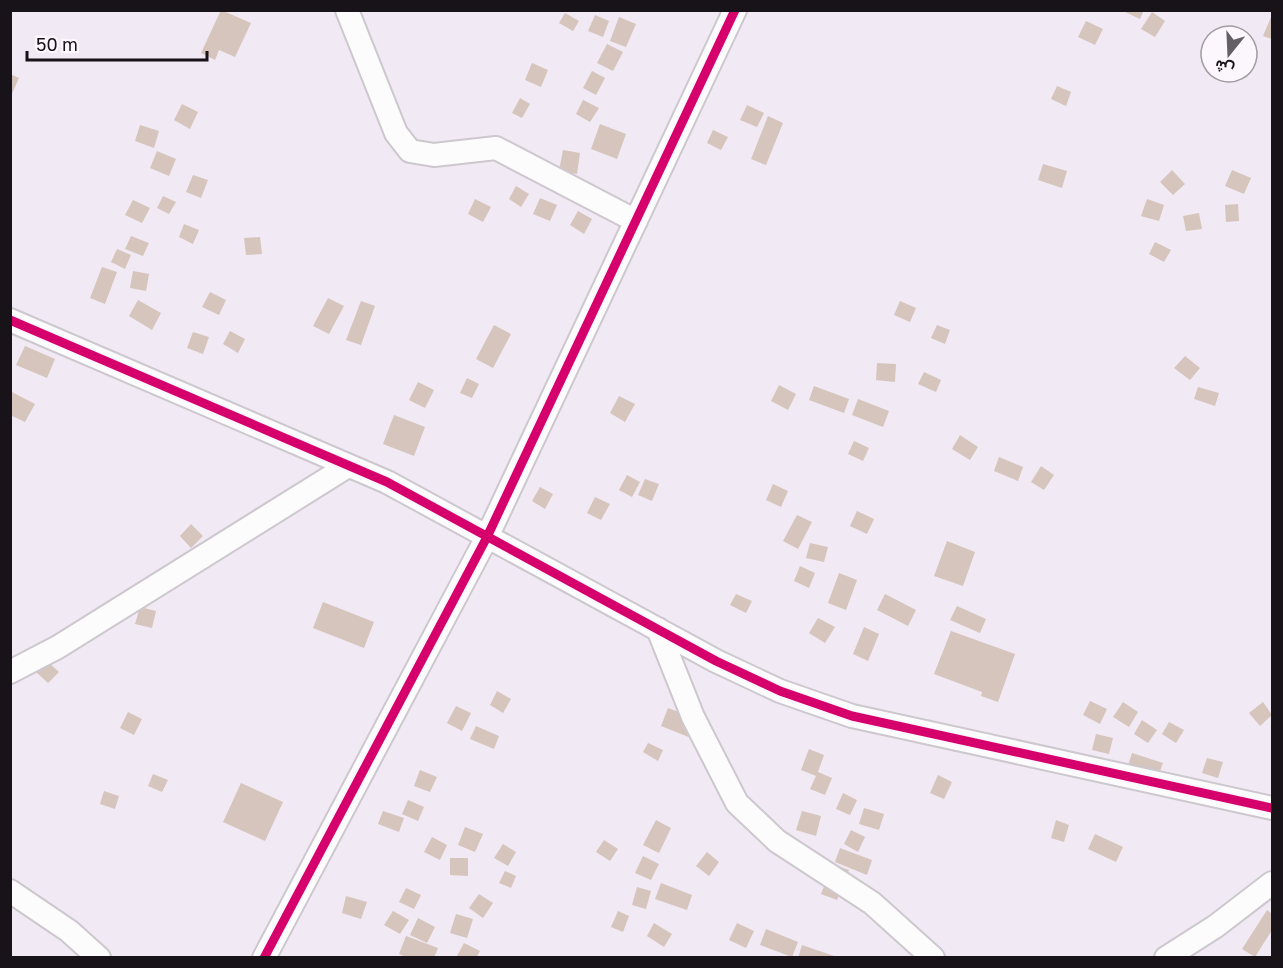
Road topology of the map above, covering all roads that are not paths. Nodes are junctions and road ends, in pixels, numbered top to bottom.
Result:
1 (347, 10) edge
2 (735, 10) edge
3 (636, 221) junction
4 (10, 320) edge
5 (348, 466) junction
6 (487, 537) junction
7 (658, 629) junction
8 (10, 672) edge
9 (1272, 808) edge
10 (1272, 883) edge
11 (10, 891) edge
12 (912, 949) edge
13 (99, 957) edge
14 (264, 957) edge
15 (933, 957) edge
16 (1166, 957) edge

1 - 3 street
2 - 3 street
3 - 6 street
4 - 5 street
5 - 6 street
5 - 8 street
6 - 7 street
6 - 14 street
7 - 9 street
7 - 12 street
10 - 16 street
11 - 13 street
12 - 15 street

